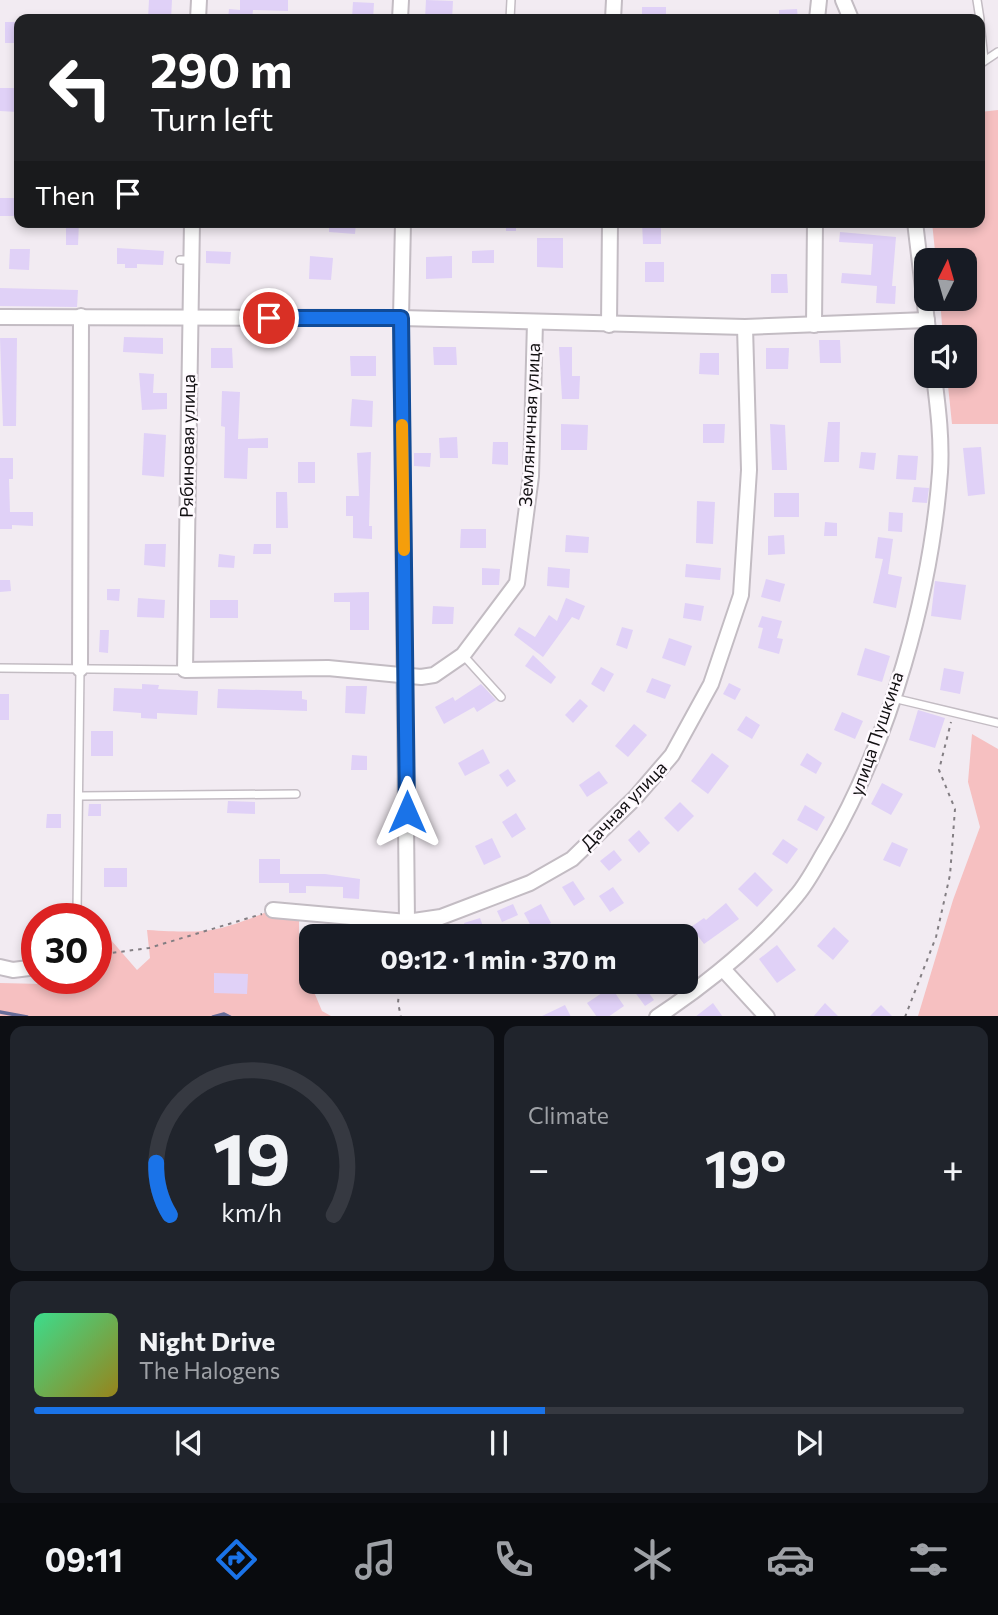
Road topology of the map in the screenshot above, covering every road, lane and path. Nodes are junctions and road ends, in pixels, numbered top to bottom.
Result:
1 (191, 228) edge
2 (403, 228) edge
3 (610, 228) edge
4 (815, 228) edge
5 (916, 228) edge
6 (80, 316) junction
7 (0, 317) edge
8 (401, 318) junction
9 (189, 319) junction
10 (927, 320) junction
11 (535, 322) junction
12 (609, 325) junction
13 (814, 325) junction
14 (928, 325) edge
15 (745, 327) junction
16 (936, 388) edge
17 (463, 655) junction
18 (0, 668) edge
19 (80, 670) junction
20 (185, 670) junction
21 (406, 674) junction
22 (501, 697) dead end
23 (892, 698) junction
24 (954, 712) junction
25 (998, 723) edge
26 (296, 794) dead end
27 (80, 796) junction
28 (77, 903) edge
29 (273, 910) joint
30 (407, 922) junction
31 (112, 952) edge
32 (0, 967) edge
33 (21, 969) edge
34 (723, 970) junction
35 (399, 994) edge
36 (401, 1016) edge
37 (658, 1016) edge
38 (766, 1016) edge
39 (905, 1016) edge

1 - 9 street, Рябиновая улица
2 - 8 street
3 - 12 street
4 - 13 street
5 - 10 street
6 - 7 street
6 - 9 street
6 - 19 street
8 - 9 street
8 - 11 street
8 - 21 street
9 - 20 street, Рябиновая улица
10 - 13 street
10 - 14 street
11 - 12 street
11 - 17 street, Земляничная улица
12 - 15 street
13 - 15 street
15 - 30 street, Дачная улица
16 - 23 street, улица Пушкина
17 - 21 street, Земляничная улица
17 - 22 lane
18 - 19 lane
19 - 20 lane
19 - 27 lane
20 - 21 street, Земляничная улица
21 - 30 street
23 - 24 lane
23 - 34 street, улица Пушкина
24 - 25 lane
24 - 39 path
26 - 27 lane
27 - 28 lane
29 - 30 street, Дачная улица
29 - 31 path
32 - 33 street
34 - 37 street, улица Пушкина
34 - 38 street
35 - 36 path

